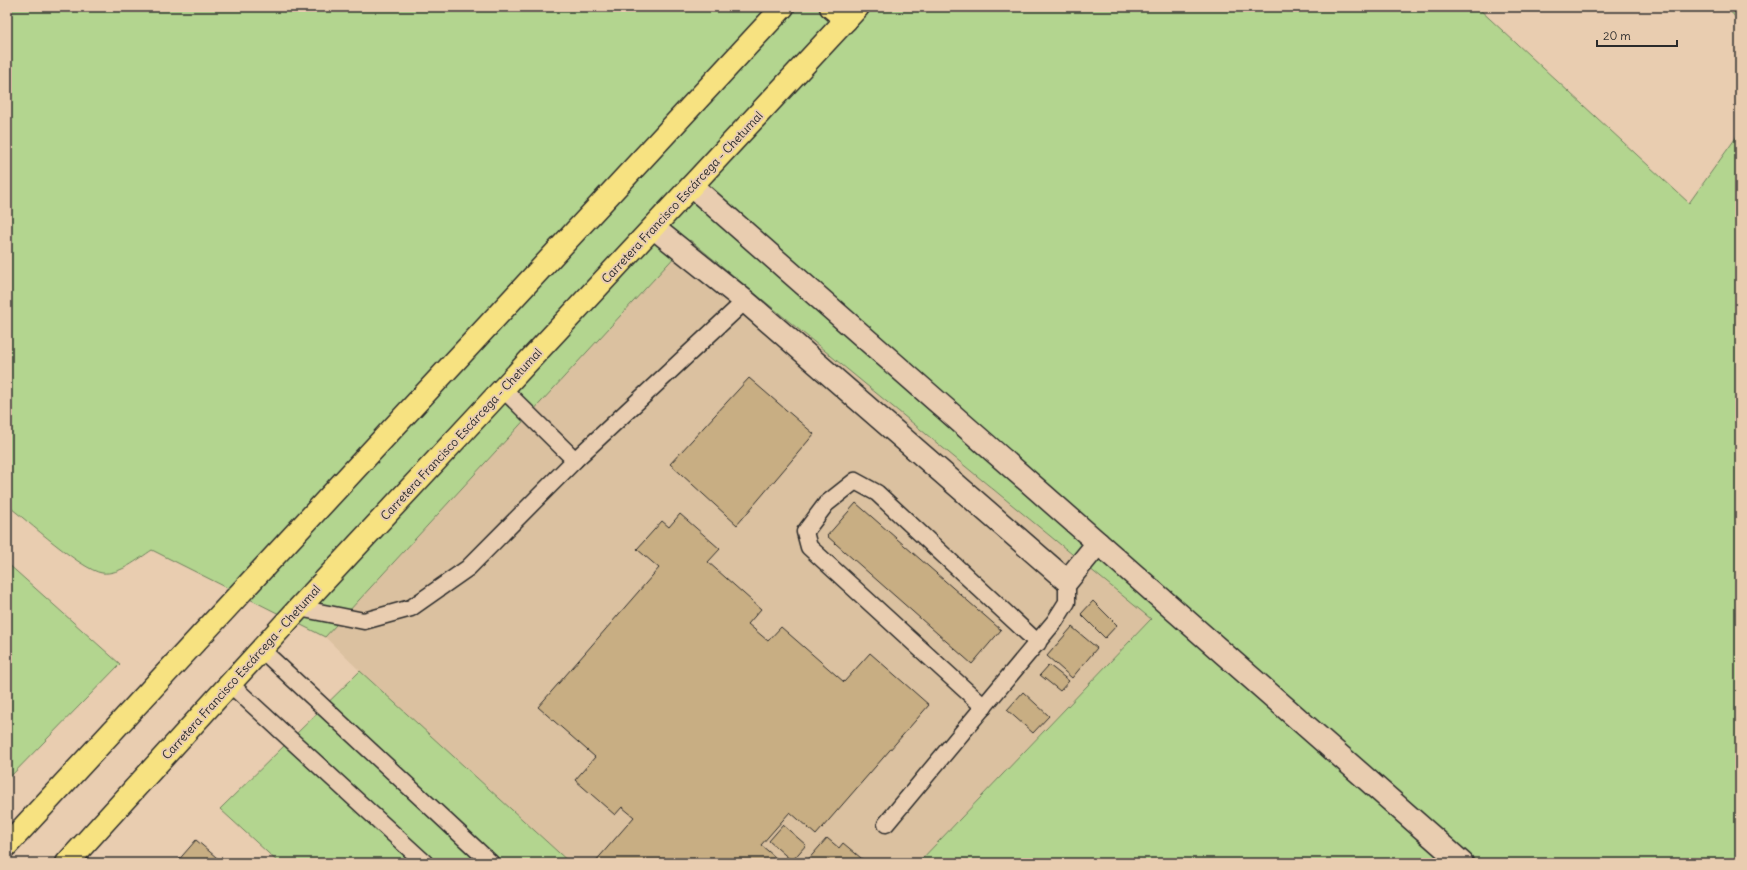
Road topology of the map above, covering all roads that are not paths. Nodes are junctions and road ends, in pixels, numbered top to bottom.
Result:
1 (784, 7) edge
2 (845, 11) edge
3 (692, 186) junction
4 (654, 228) junction
5 (745, 300) junction
6 (503, 389) junction
7 (575, 460) junction
8 (1098, 543) junction
9 (1067, 581) junction
10 (299, 608) junction
11 (1038, 643) junction
12 (262, 650) junction
13 (230, 684) junction
14 (984, 707) junction
15 (886, 824) dead end
16 (7, 845) edge
17 (67, 863) edge
18 (425, 863) edge
19 (491, 863) edge
20 (1462, 863) edge

1 - 16 highway
2 - 3 highway, Carretera Francisco Escárcega - Chetumal
3 - 4 highway, Carretera Francisco Escárcega - Chetumal
3 - 8 street
4 - 5 street
4 - 6 highway, Carretera Francisco Escárcega - Chetumal
5 - 7 lane
5 - 9 street
6 - 7 lane
6 - 10 highway, Carretera Francisco Escárcega - Chetumal
7 - 10 lane
8 - 9 street
8 - 20 street
9 - 11 lane
10 - 12 highway, Carretera Francisco Escárcega - Chetumal
11 - 14 lane
11 - 14 lane
12 - 13 highway, Carretera Francisco Escárcega - Chetumal
12 - 19 lane
13 - 17 highway, Carretera Francisco Escárcega - Chetumal
13 - 18 lane
14 - 15 lane

